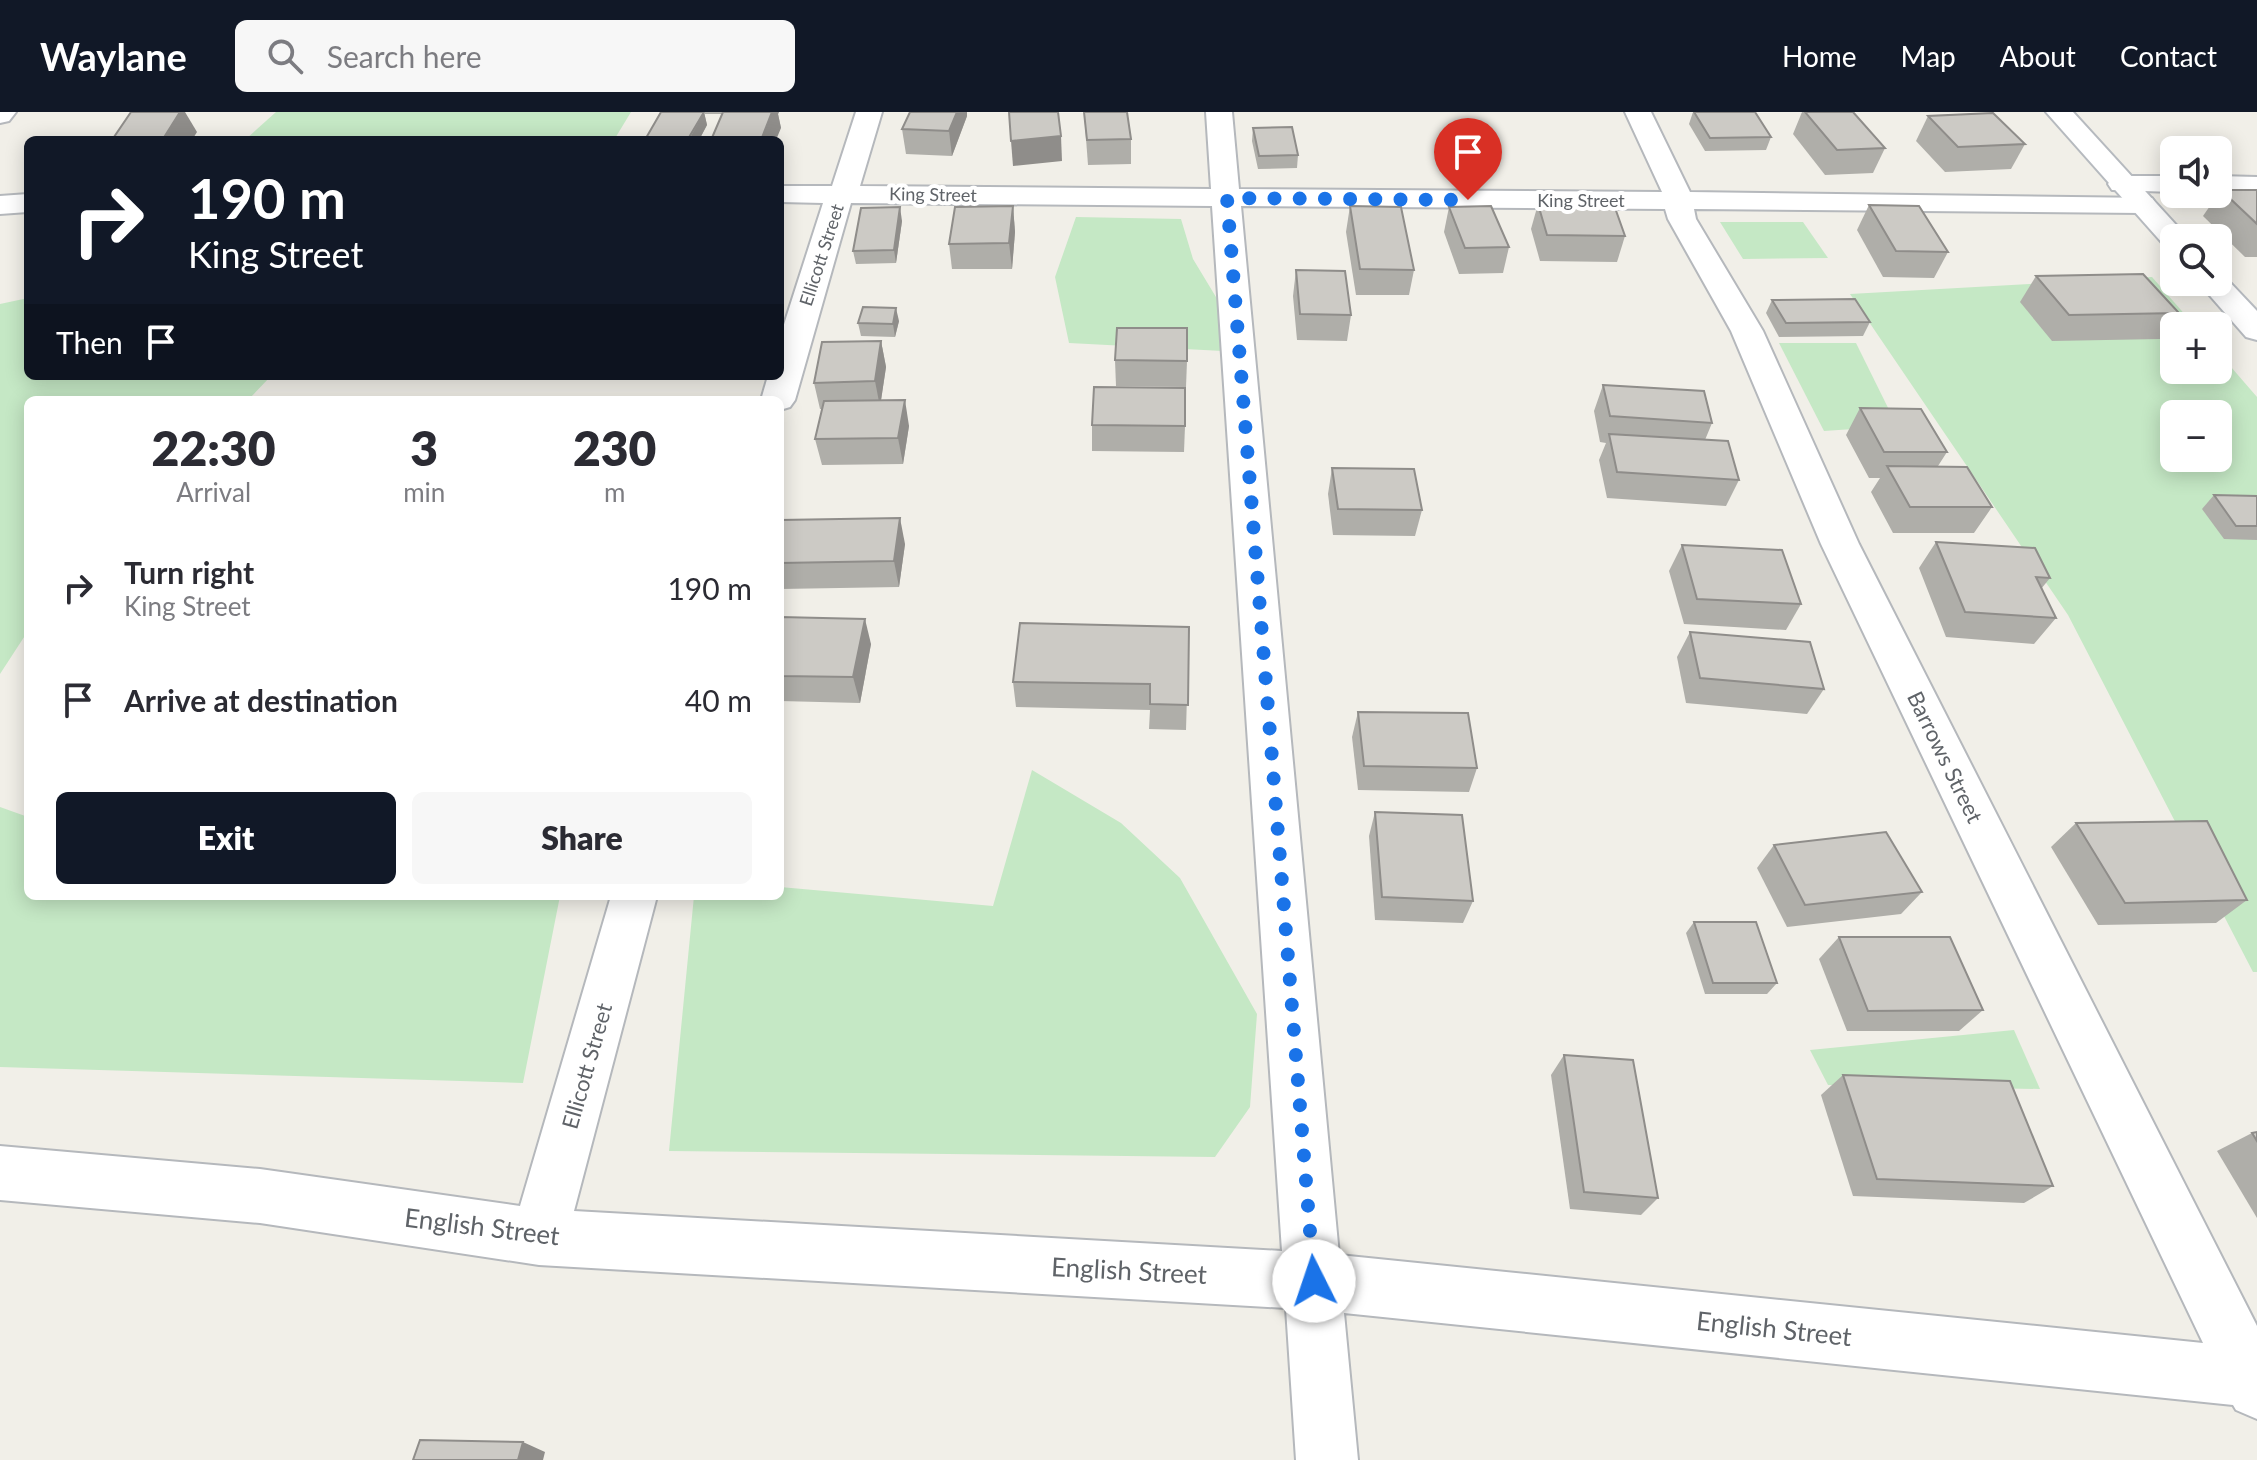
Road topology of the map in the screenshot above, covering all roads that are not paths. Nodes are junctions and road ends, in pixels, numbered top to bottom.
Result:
1 (869, 112) edge
2 (1219, 112) edge
3 (1638, 112) edge
4 (2059, 112) edge
5 (2232, 184) edge
6 (2257, 185) edge
7 (2160, 187) edge
8 (784, 194) edge
9 (2132, 194) junction
10 (842, 195) junction
11 (1227, 198) junction
12 (24, 203) edge
13 (1678, 204) junction
14 (0, 205) edge
15 (2160, 224) edge
16 (2226, 296) edge
17 (2257, 330) edge
18 (784, 379) edge
19 (633, 900) edge
20 (2, 1177) edge
21 (539, 1237) junction
22 (1314, 1281) junction
23 (2255, 1381) edge
24 (1327, 1460) edge

1 - 10 street, Ellicott Street
2 - 11 street
3 - 13 street, Barrows Street
4 - 9 street
5 - 6 street
7 - 9 street, King Street
8 - 10 street, King Street
9 - 13 street, King Street
9 - 15 street
10 - 11 street, King Street
10 - 18 street, Ellicott Street
11 - 13 street, King Street
11 - 22 street
12 - 14 street
13 - 23 street, Barrows Street
16 - 17 street
19 - 21 street, Ellicott Street
20 - 21 street, English Street
21 - 22 street, English Street
22 - 23 street, English Street
22 - 24 street

